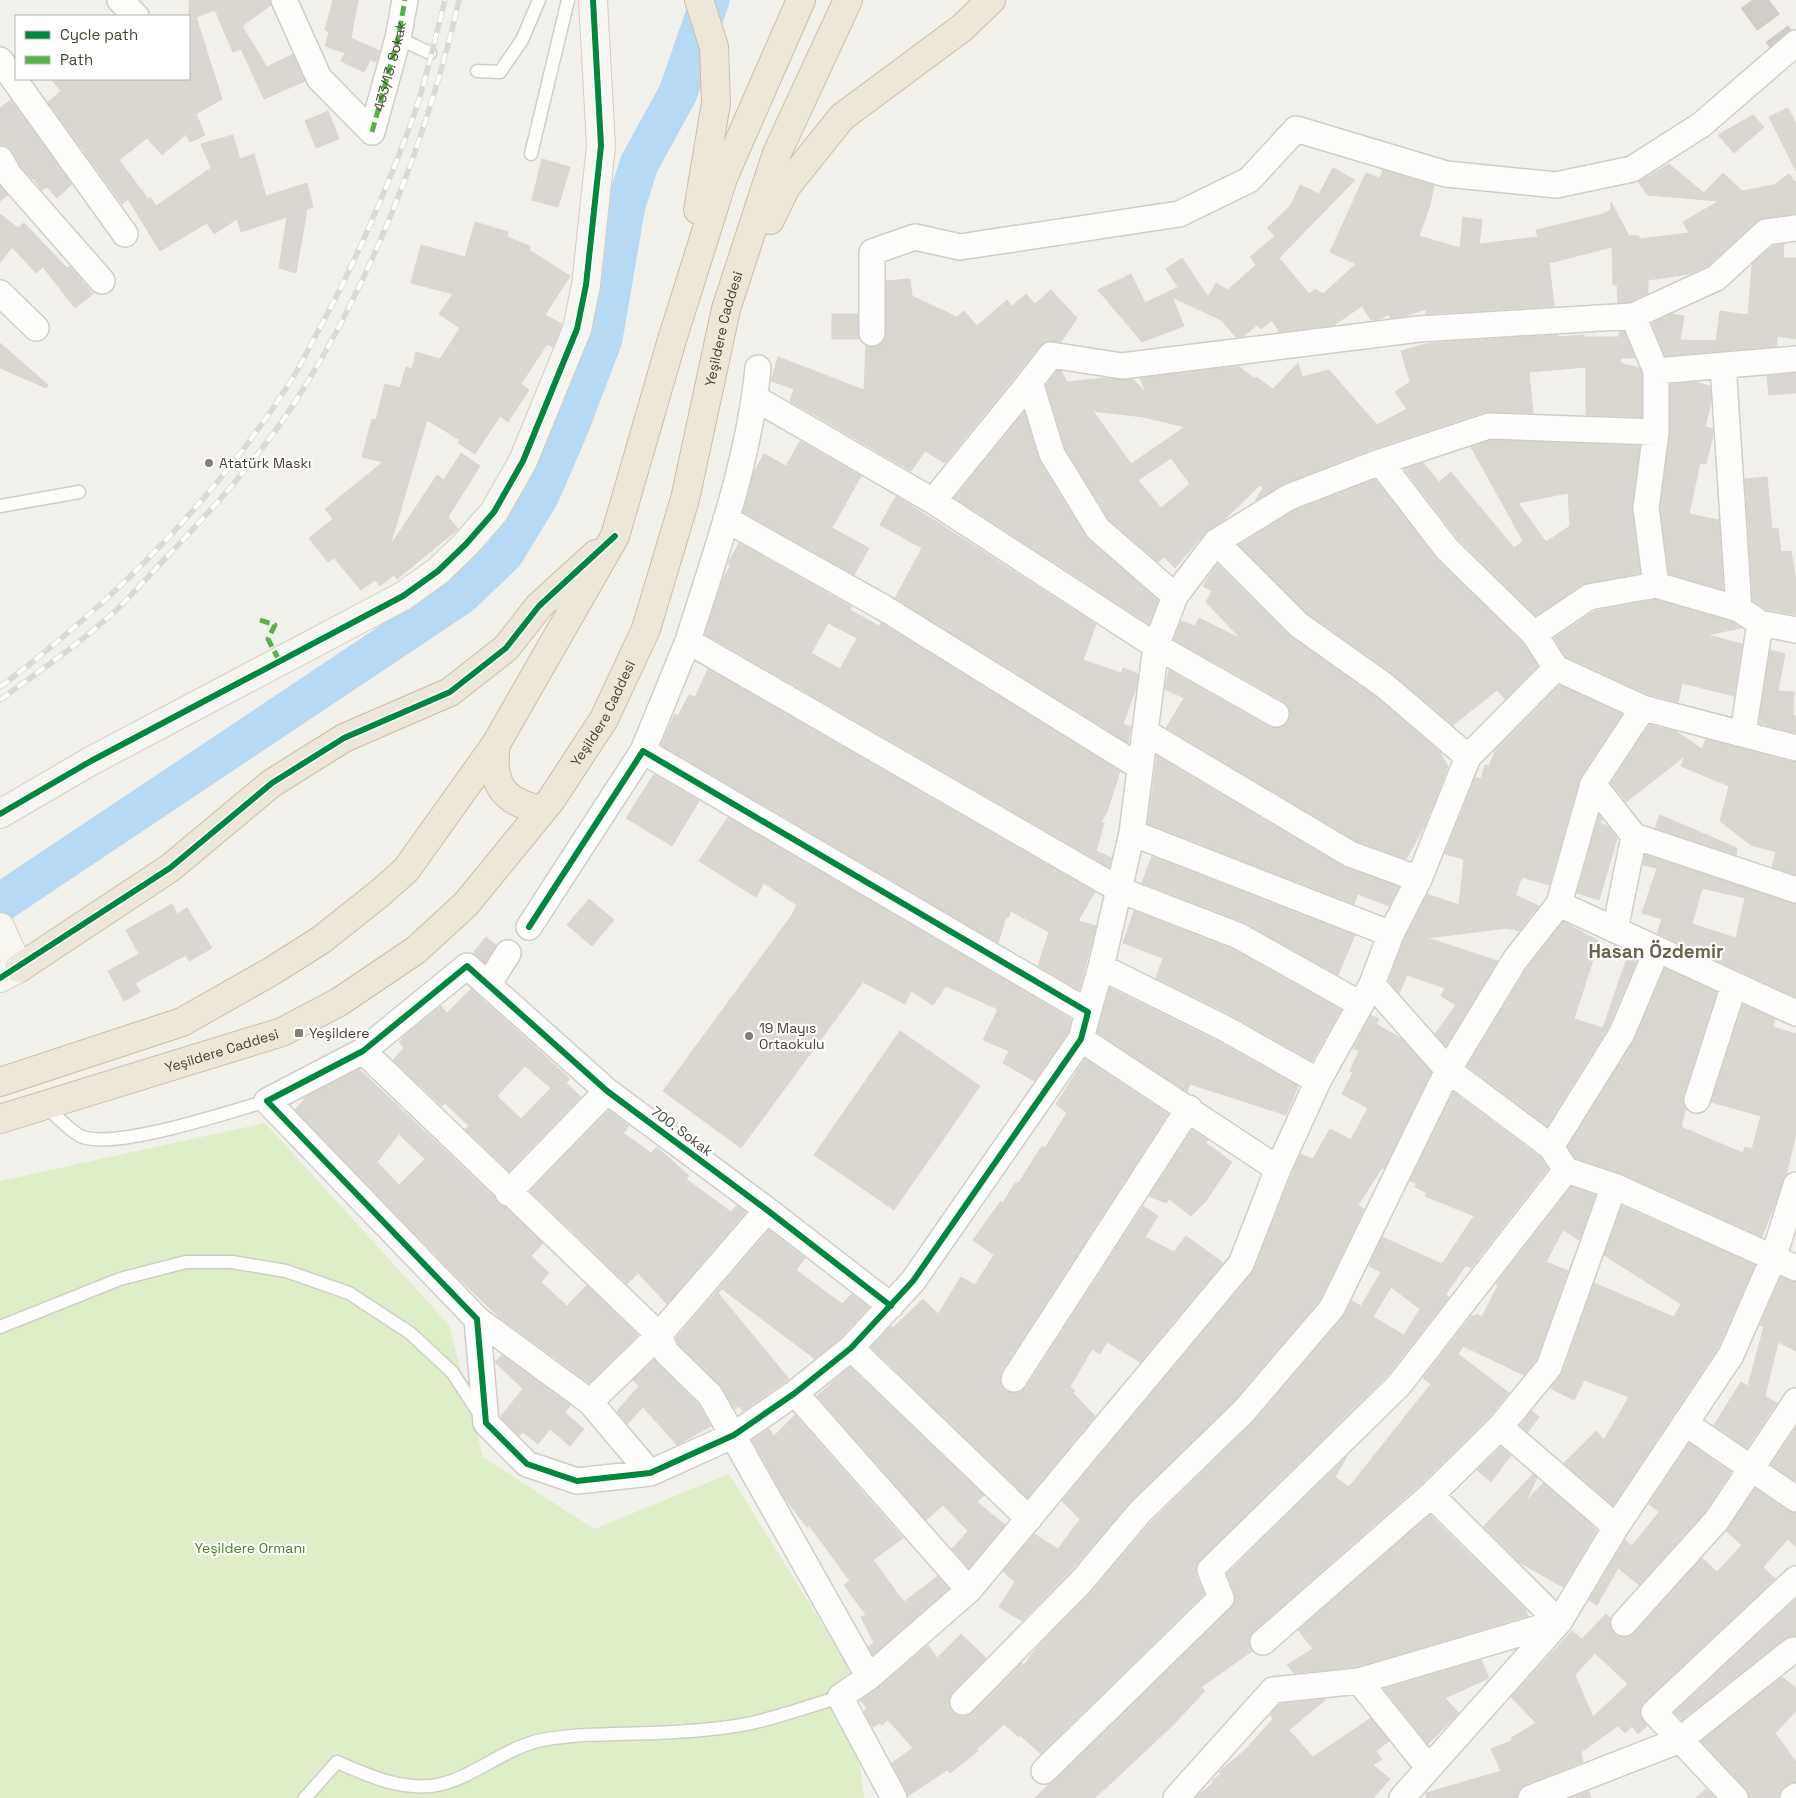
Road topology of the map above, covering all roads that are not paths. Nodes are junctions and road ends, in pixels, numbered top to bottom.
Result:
1 (120, 0) edge
2 (284, 0) edge
3 (405, 0) edge
4 (539, 0) edge
5 (568, 0) edge
6 (593, 0) edge
7 (699, 0) edge
8 (801, 0) edge
9 (848, 0) edge
10 (991, 0) edge
11 (135, 15) edge
12 (398, 38) junction
13 (1796, 43) edge
14 (430, 53) dead end
15 (0, 60) edge
16 (477, 71) dead end
17 (531, 154) dead end
18 (0, 159) edge
19 (1796, 228) edge
20 (124, 234) dead end
21 (102, 281) dead end
22 (0, 293) edge
23 (726, 308) junction
24 (1633, 316) junction
25 (36, 328) dead end
26 (872, 333) dead end
27 (671, 343) junction
28 (1796, 359) edge
29 (1723, 365) junction
30 (758, 368) dead end
31 (1656, 371) junction
32 (1030, 382) junction
33 (755, 398) junction
34 (1656, 432) junction
35 (1380, 462) junction
36 (79, 492) dead end
37 (933, 501) junction
38 (0, 506) edge
39 (726, 519) junction
40 (615, 536) junction
41 (1216, 542) junction
42 (1656, 585) junction
43 (1175, 596) junction
44 (1739, 609) junction
45 (1760, 623) junction
46 (1796, 630) edge
47 (1534, 634) junction
48 (688, 641) junction
49 (1156, 646) junction
50 (1556, 668) junction
51 (1643, 708) junction
52 (1276, 714) dead end
53 (1145, 732) junction
54 (1743, 733) junction
55 (496, 744) junction
56 (1796, 748) edge
57 (643, 751) junction
58 (1468, 757) junction
59 (1140, 767) junction
60 (1593, 784) junction
61 (542, 810) junction
62 (0, 814) edge
63 (1132, 833) junction
64 (1634, 836) junction
65 (1419, 879) junction
66 (1120, 890) junction
67 (1796, 890) edge
68 (1559, 904) junction
69 (529, 928) dead end
70 (1615, 930) junction
71 (1391, 934) junction
72 (4, 935) edge
73 (1656, 950) junction
74 (508, 953) dead end
75 (1101, 967) junction
76 (9, 973) edge
77 (488, 985) junction
78 (1734, 985) junction
79 (1366, 994) junction
80 (1088, 1012) junction
81 (1796, 1013) edge
82 (1081, 1039) junction
83 (363, 1052) junction
84 (1448, 1070) junction
85 (1318, 1081) junction
86 (0, 1082) edge
87 (606, 1091) junction
88 (1696, 1100) dead end
89 (267, 1101) junction
90 (44, 1105) junction
91 (1189, 1108) junction
92 (0, 1119) edge
93 (1551, 1147) junction
94 (1278, 1169) junction
95 (1566, 1170) junction
96 (1796, 1185) edge
97 (1614, 1186) junction
98 (508, 1193) junction
99 (767, 1210) junction
100 (1785, 1264) edge
101 (891, 1306) junction
102 (477, 1319) junction
103 (0, 1327) edge
104 (659, 1335) junction
105 (851, 1348) junction
106 (1014, 1379) dead end
107 (795, 1393) junction
108 (1796, 1401) edge
109 (590, 1402) junction
110 (486, 1423) junction
111 (1685, 1423) junction
112 (1500, 1427) junction
113 (734, 1435) junction
114 (1752, 1469) junction
115 (650, 1473) junction
116 (1431, 1494) junction
117 (1796, 1499) edge
118 (1029, 1519) junction
119 (1616, 1526) junction
120 (1796, 1579) edge
121 (969, 1590) junction
122 (1559, 1622) junction
123 (1624, 1623) dead end
124 (1262, 1642) dead end
125 (1793, 1650) dead end
126 (869, 1677) junction
127 (1359, 1681) junction
128 (840, 1698) junction
129 (964, 1702) dead end
130 (1680, 1740) junction
131 (1428, 1768) junction
132 (1044, 1771) dead end
133 (305, 1798) edge
134 (894, 1798) edge
135 (1176, 1798) edge
136 (1402, 1798) edge
137 (1530, 1798) edge
138 (1735, 1798) edge

1 - 11 street
2 - 12 street, 433/13. Sokak
3 - 12 street, 433/13. Sokak
4 - 16 lane
5 - 17 lane
6 - 62 street
7 - 27 highway
8 - 27 highway
9 - 23 highway, Yeşildere Caddesi
10 - 23 highway
12 - 14 lane
13 - 26 street
15 - 20 street
18 - 21 street
19 - 24 street
22 - 25 street
23 - 61 highway, Yeşildere Caddesi
24 - 31 street
24 - 32 street
27 - 40 highway
28 - 29 street
29 - 31 street
29 - 44 street
30 - 33 street
31 - 34 street
32 - 37 street
32 - 43 street
33 - 37 street
33 - 39 street
34 - 35 street
34 - 42 street
35 - 41 street
35 - 47 street
36 - 38 lane
37 - 49 street
39 - 48 street
39 - 59 street
40 - 55 highway
40 - 76 highway
41 - 43 street
41 - 58 street
42 - 44 street
42 - 47 street
43 - 49 street
44 - 45 street
45 - 46 street
45 - 54 street
47 - 50 street
48 - 57 street
48 - 66 street
49 - 52 street
49 - 53 street
50 - 51 street
50 - 58 street
51 - 54 street
51 - 60 street
53 - 59 street
53 - 65 street
54 - 56 street
55 - 61 highway
55 - 86 highway
57 - 69 street
57 - 80 street
58 - 65 street
59 - 63 street
60 - 64 street
60 - 68 street
61 - 90 highway, Yeşildere Caddesi
63 - 66 street
63 - 71 street
64 - 67 street
64 - 70 street
65 - 71 street
66 - 75 street
66 - 79 street
68 - 70 street
68 - 84 street
70 - 73 street
71 - 79 street
72 - 76 street
73 - 78 street
73 - 93 street
74 - 77 street
75 - 80 street
75 - 85 street
77 - 83 street, 700. Sokak
77 - 87 street, 700. Sokak
78 - 81 street
78 - 88 street
79 - 84 street
79 - 85 street
80 - 82 street
82 - 91 street
82 - 101 street
83 - 89 street
83 - 98 street
84 - 93 street
84 - 129 street
85 - 94 street
87 - 98 street
87 - 99 street, 700. Sokak
89 - 90 lane
89 - 102 street
90 - 92 highway, Yeşildere Caddesi
91 - 94 street
91 - 106 street
93 - 95 street
94 - 118 street
95 - 97 street
95 - 132 street
96 - 100 street
97 - 100 street
97 - 112 street
98 - 104 street
99 - 101 street, 700. Sokak
99 - 104 street
100 - 111 street
101 - 105 street
102 - 109 street
102 - 110 street
103 - 110 lane
104 - 109 street
104 - 113 street
105 - 107 street
105 - 118 street
107 - 113 street
107 - 121 street
108 - 114 street
109 - 115 street
110 - 115 street
111 - 114 street
111 - 119 street
112 - 116 street
112 - 119 street
113 - 115 street
113 - 126 street
114 - 117 street
114 - 123 street
116 - 122 street
116 - 124 street
118 - 121 street
119 - 122 street
120 - 130 street
121 - 126 street
122 - 127 street
122 - 131 street
125 - 130 street
126 - 128 street
127 - 131 street
127 - 135 street
128 - 133 lane
128 - 134 street
130 - 137 street
130 - 138 street
131 - 136 street

